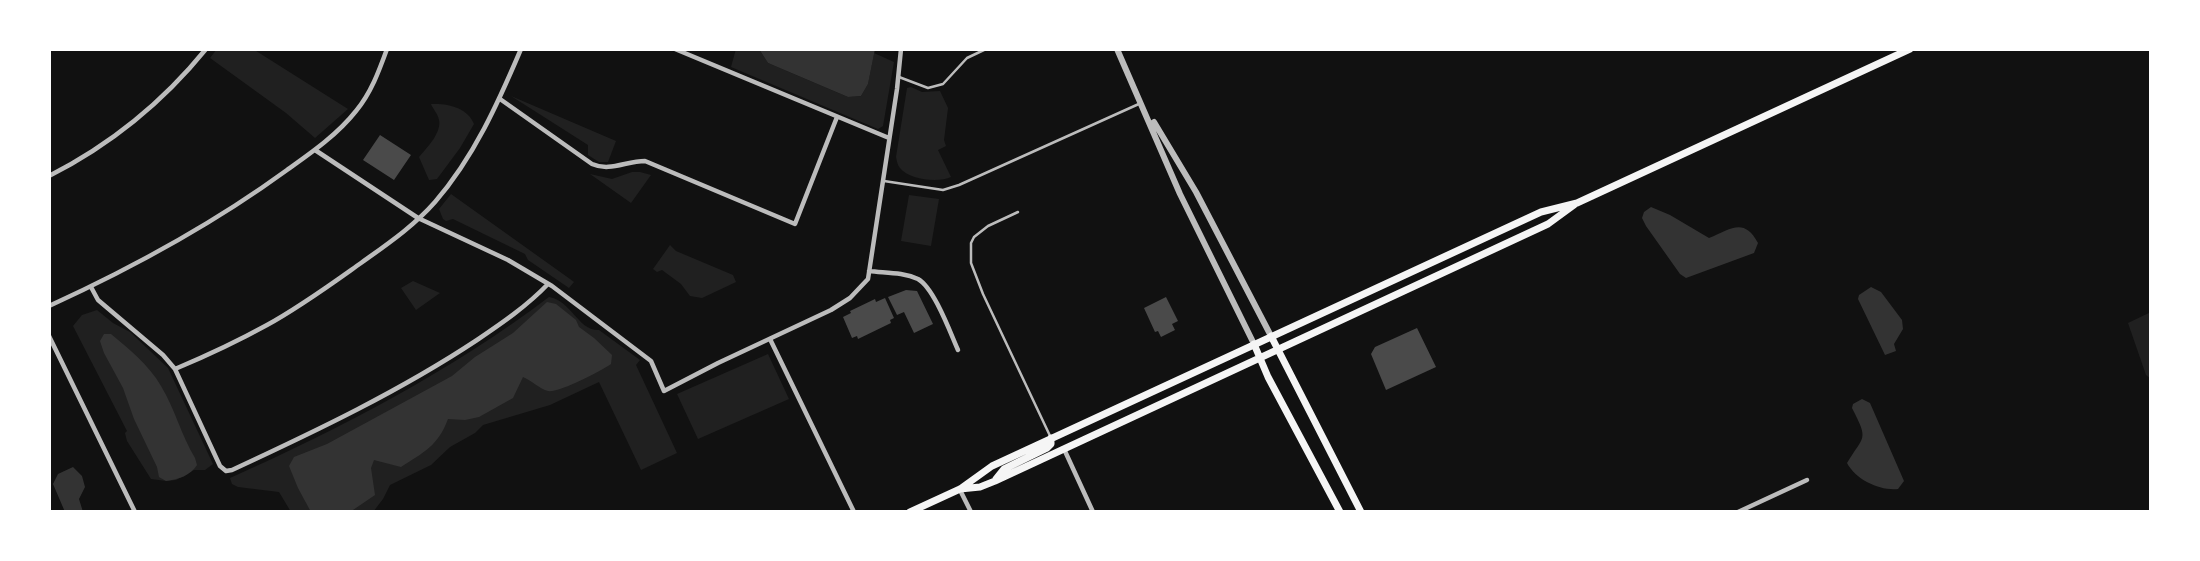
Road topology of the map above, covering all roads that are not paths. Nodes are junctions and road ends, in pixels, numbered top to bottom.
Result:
1 (206, 49) edge
2 (387, 49) edge
3 (521, 49) edge
4 (675, 49) edge
5 (901, 49) edge
6 (986, 49) edge
7 (1117, 49) edge
8 (1910, 49) edge
9 (899, 77) junction
10 (500, 99) junction
11 (1142, 103) junction
12 (837, 117) junction
13 (889, 138) junction
14 (314, 150) junction
15 (49, 176) edge
16 (884, 181) junction
17 (1577, 203) junction
18 (1018, 212) dead end
19 (418, 218) junction
20 (869, 271) junction
21 (548, 284) junction
22 (91, 287) junction
23 (49, 306) edge
24 (49, 336) edge
25 (1271, 336) junction
26 (770, 339) junction
27 (1254, 344) junction
28 (1278, 349) junction
29 (958, 350) dead end
30 (1259, 358) junction
31 (175, 369) junction
32 (1051, 438) junction
33 (1064, 449) junction
34 (1807, 480) dead end
35 (995, 481) junction
36 (960, 489) junction
37 (135, 512) edge
38 (854, 512) edge
39 (910, 512) edge
40 (971, 512) edge
41 (1093, 512) edge
42 (1340, 512) edge
43 (1362, 512) edge
44 (1738, 512) edge

1 - 15 street
2 - 14 street
3 - 10 street
4 - 12 street
5 - 9 street
6 - 9 lane
7 - 11 street
8 - 17 main road
9 - 13 street
10 - 12 street
10 - 19 street
11 - 16 lane
11 - 25 street
11 - 27 street
12 - 13 street
13 - 16 street
14 - 19 street
14 - 22 street
16 - 20 street
17 - 25 main road
17 - 28 main road
18 - 32 lane
19 - 21 street
19 - 31 street
20 - 26 street
20 - 29 street
21 - 26 street
21 - 31 street
22 - 23 street
22 - 31 street
24 - 37 street
25 - 27 main road
25 - 28 main road
26 - 38 street
27 - 30 main road
27 - 32 main road
28 - 30 main road
28 - 43 main road
30 - 33 main road
30 - 42 main road
32 - 35 main road
32 - 36 main road
33 - 35 main road
33 - 41 street
34 - 44 street
35 - 36 main road
36 - 39 main road
36 - 40 street

